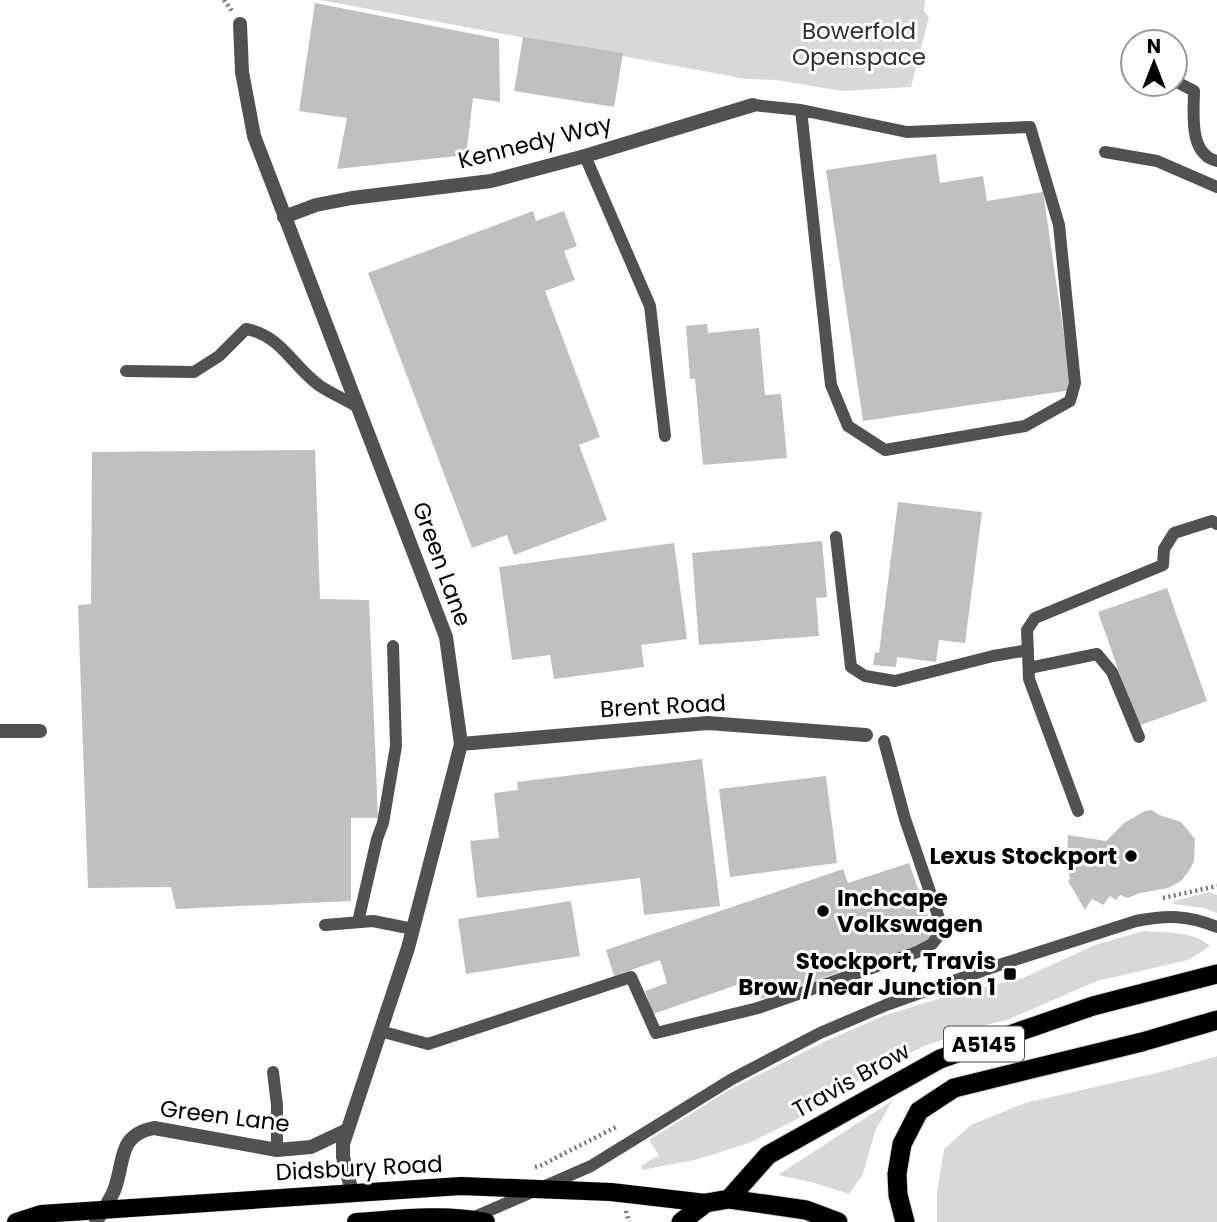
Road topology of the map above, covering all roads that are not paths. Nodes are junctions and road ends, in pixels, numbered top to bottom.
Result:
1 (240, 24) dead end
2 (1189, 88) edge
3 (753, 104) joint
4 (801, 110) junction
5 (1104, 152) dead end
6 (585, 156) junction
7 (1217, 161) edge
8 (1217, 187) edge
9 (284, 217) junction
10 (126, 371) dead end
11 (359, 408) junction
12 (665, 436) dead end
13 (1217, 524) edge
14 (836, 537) dead end
15 (393, 646) dead end
16 (1028, 650) junction
17 (1029, 668) junction
18 (0, 731) edge
19 (40, 731) dead end
20 (866, 735) dead end
21 (1139, 737) dead end
22 (884, 741) dead end
23 (461, 744) junction
24 (1078, 811) dead end
25 (358, 922) junction
26 (325, 925) dead end
27 (1217, 926) edge
28 (413, 929) junction
29 (1217, 974) edge
30 (1217, 1020) edge
31 (380, 1031) junction
32 (273, 1072) dead end
33 (348, 1130) junction
34 (277, 1150) junction
35 (542, 1188) junction
36 (352, 1192) junction
37 (729, 1199) junction
38 (706, 1203) junction
39 (100, 1216) edge
40 (478, 1220) edge
41 (16, 1222) edge
42 (356, 1222) edge
43 (681, 1222) edge
44 (838, 1222) edge
45 (905, 1222) edge

1 - 9 street, Green Lane
2 - 7 lane
3 - 4 lane
3 - 6 street, Kennedy Way
4 - 4 lane
5 - 8 lane
6 - 9 street, Kennedy Way
6 - 12 lane
9 - 11 street, Green Lane
10 - 11 lane
11 - 23 street, Green Lane
13 - 16 lane
14 - 16 lane
15 - 25 lane
16 - 17 lane
17 - 21 lane
17 - 24 lane
18 - 19 street
20 - 23 street, Brent Road
22 - 31 lane
23 - 28 street, Green Lane
25 - 26 lane
25 - 28 lane
27 - 35 lane
28 - 31 street, Green Lane
29 - 37 highway, Travis Brow / A5145
30 - 45 highway, A5145
31 - 33 street, Green Lane
32 - 34 lane
33 - 34 street, Green Lane
33 - 36 street, Green Lane
34 - 39 street, Green Lane
35 - 36 main road, Didsbury Road
35 - 38 main road, Didsbury Road
35 - 40 lane
36 - 39 main road, Didsbury Road
37 - 38 highway
37 - 44 highway
38 - 43 highway
39 - 41 main road, Didsbury Road
40 - 42 main road

